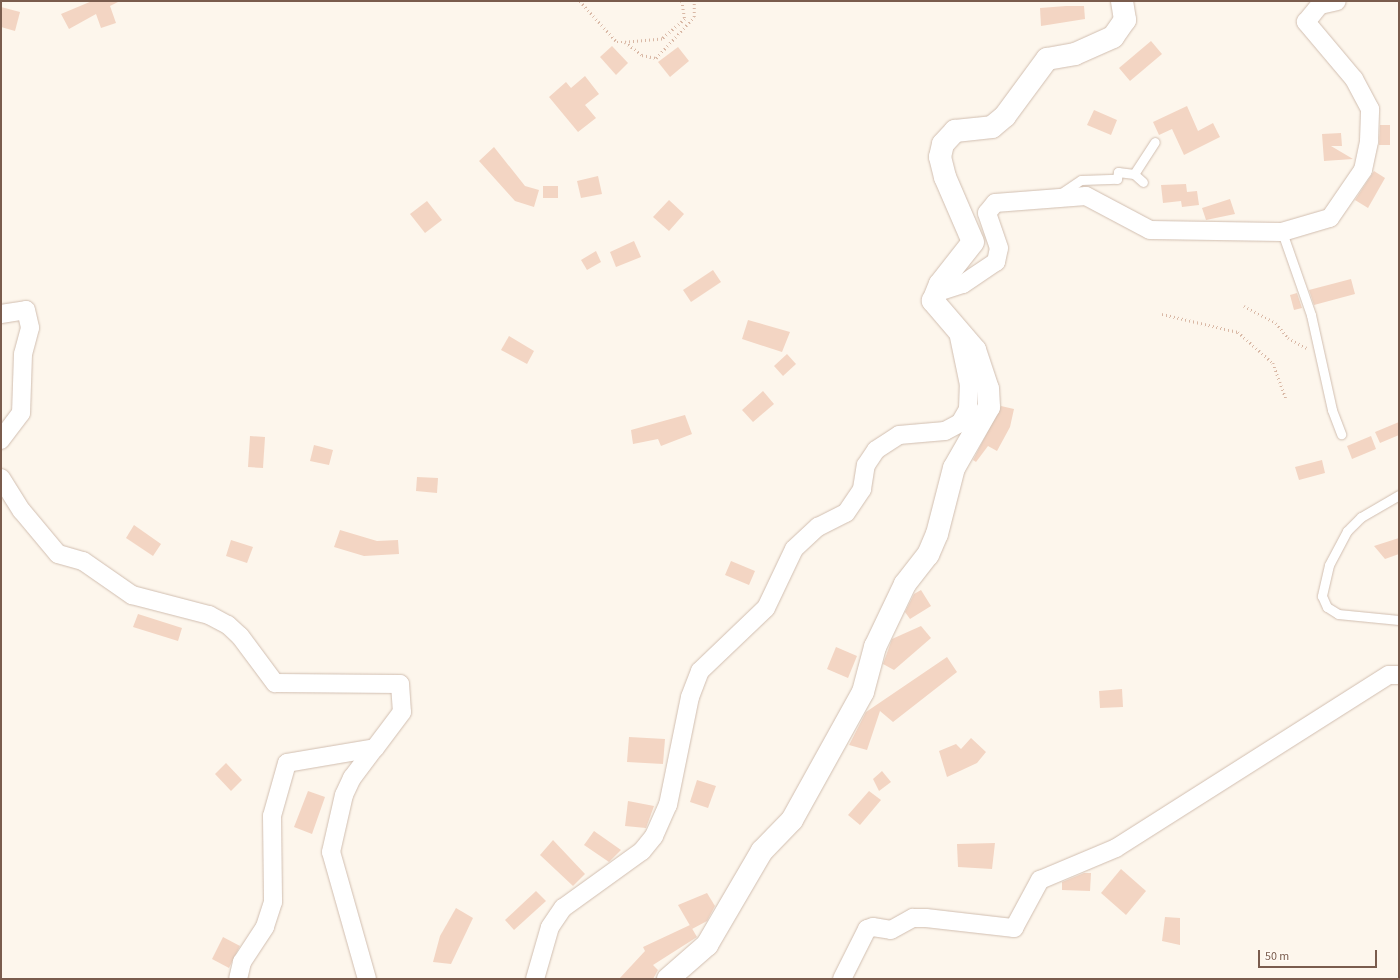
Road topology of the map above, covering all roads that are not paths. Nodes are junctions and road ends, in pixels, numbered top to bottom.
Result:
1 (1122, 1) edge
2 (1337, 1) edge
3 (1155, 142) dead end
4 (1134, 174) junction
5 (1143, 182) dead end
6 (1056, 197) junction
7 (1282, 232) junction
8 (938, 292) junction
9 (1, 314) edge
10 (958, 332) junction
11 (1341, 434) dead end
12 (1, 440) edge
13 (1, 478) edge
14 (1399, 495) edge
15 (1399, 620) edge
16 (1399, 675) edge
17 (375, 748) junction
18 (238, 979) edge
19 (368, 979) edge
20 (535, 979) edge
21 (668, 979) edge
22 (842, 979) edge

1 - 8 main road
2 - 7 street
3 - 4 lane
4 - 5 lane
4 - 6 lane
6 - 7 street
6 - 8 street
7 - 11 lane
8 - 10 main road
9 - 12 street
10 - 20 street
10 - 21 main road
13 - 17 street
14 - 15 lane
16 - 22 street
17 - 18 street
17 - 19 street

